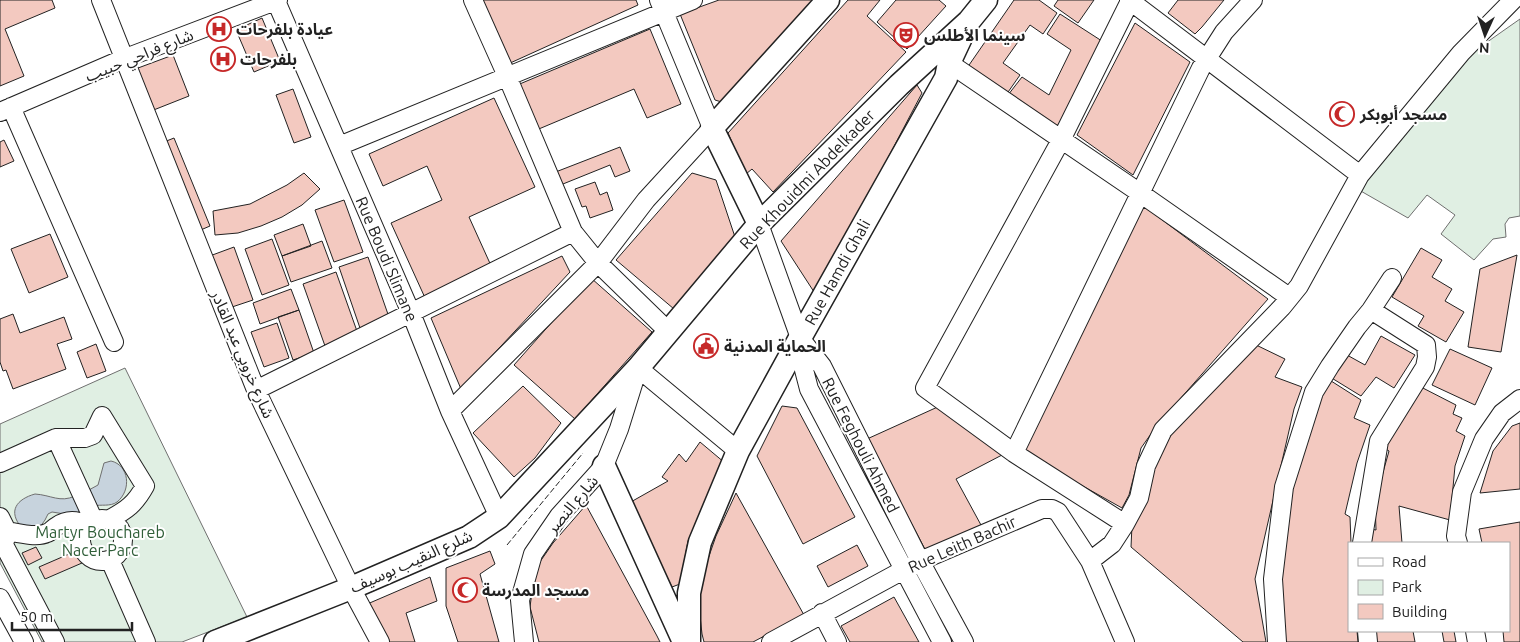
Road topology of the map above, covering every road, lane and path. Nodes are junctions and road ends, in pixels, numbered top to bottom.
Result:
1 (101, 0) edge
2 (277, 0) edge
3 (473, 0) edge
4 (693, 0) edge
5 (828, 0) edge
6 (986, 0) edge
7 (1129, 0) edge
8 (1253, 0) edge
9 (1513, 0) edge
10 (661, 6) edge
11 (969, 21) junction
12 (123, 59) junction
13 (1207, 59) junction
14 (949, 63) junction
15 (507, 76) junction
16 (6, 110) edge
17 (712, 128) junction
18 (1061, 140) junction
19 (339, 146) junction
20 (1360, 175) junction
21 (1140, 193) junction
22 (759, 224) junction
23 (573, 232) junction
24 (598, 263) junction
25 (1392, 278) dead end
26 (1289, 297) junction
27 (1371, 310) junction
28 (410, 313) junction
29 (669, 332) junction
30 (800, 338) junction
31 (114, 342) dead end
32 (638, 368) junction
33 (256, 390) junction
34 (1520, 399) edge
35 (450, 411) junction
36 (56, 438) junction
37 (738, 451) junction
38 (1014, 453) junction
39 (0, 463) edge
40 (604, 466) junction
41 (499, 517) junction
42 (103, 520) junction
43 (4, 524) edge
44 (1126, 524) junction
45 (1362, 542) edge
46 (1458, 542) edge
47 (110, 560) junction
48 (920, 561) junction
49 (1090, 562) junction
50 (904, 570) junction
51 (351, 588) junction
52 (0, 598) edge
53 (822, 614) junction
54 (251, 635) edge
55 (24, 642) edge
56 (55, 642) edge
57 (144, 642) edge
58 (215, 642) edge
59 (380, 642) edge
60 (524, 642) edge
61 (684, 642) edge
62 (689, 642) edge
63 (771, 642) edge
64 (837, 642) edge
65 (942, 642) edge
66 (964, 642) edge
67 (1125, 642) edge
68 (1277, 642) edge

1 - 12 street, شارع خروبي عبد القادر
2 - 12 street, شارع فراحي حبيب
2 - 19 street, Rue Boudi Slimane
3 - 15 street
4 - 10 street
5 - 17 main road
6 - 11 main road, Rue Khouidmi Abdelkader
7 - 13 street
7 - 18 street
8 - 13 street
9 - 20 street
10 - 15 street
10 - 17 street
11 - 14 main road, Rue Hamdi Ghali
11 - 22 main road, Rue Khouidmi Abdelkader
12 - 16 street, شارع فراحي حبيب
12 - 33 street, شارع خروبي عبد القادر
13 - 20 street
13 - 21 street
14 - 18 street
14 - 30 main road, Rue Hamdi Ghali
15 - 19 street
15 - 23 street
16 - 31 street
17 - 22 main road
17 - 24 street
18 - 21 street
18 - 38 street
19 - 28 street, Rue Boudi Slimane
20 - 26 street
21 - 26 street
21 - 38 street
22 - 29 main road, Rue Khouidmi Abdelkader
22 - 30 street
23 - 24 street
23 - 28 street
24 - 29 street
24 - 35 street
25 - 27 street
26 - 44 street
27 - 45 street
27 - 68 street
28 - 33 street
28 - 35 street, Rue Boudi Slimane
29 - 32 main road, Rue Khouidmi Abdelkader
30 - 37 main road, Rue Hamdi Ghali
30 - 48 street, Rue Feghouli Ahmed
30 - 50 street, Rue Feghouli Ahmed
32 - 37 street
32 - 40 street, شارع النصر
32 - 41 main road, شلرع النقيب بوسيف
33 - 51 street, شارع خروبي عبد القادر
34 - 46 street
35 - 41 street, Rue Boudi Slimane
36 - 39 street
36 - 42 street
36 - 42 street
37 - 62 main road, Rue Hamdi Ghali
38 - 44 street
40 - 60 street, شارع النصر
40 - 61 main road
41 - 51 main road, شلرع النقيب بوسيف
42 - 43 street
42 - 47 street
42 - 47 street
43 - 56 street
44 - 49 street
47 - 57 street
48 - 49 street, Rue Leith Bachir
48 - 50 street, Rue Leith Bachir
48 - 66 street, Rue Feghouli Ahmed
49 - 67 street
50 - 53 street, Rue Leith Bachir
50 - 65 street, Rue Feghouli Ahmed
51 - 54 main road, شلرع النقيب بوسيف
51 - 59 street, شارع خروبي عبد القادر
52 - 55 street
53 - 63 street, Rue Leith Bachir
53 - 64 street
54 - 58 main road, شلرع النقيب بوسيف

